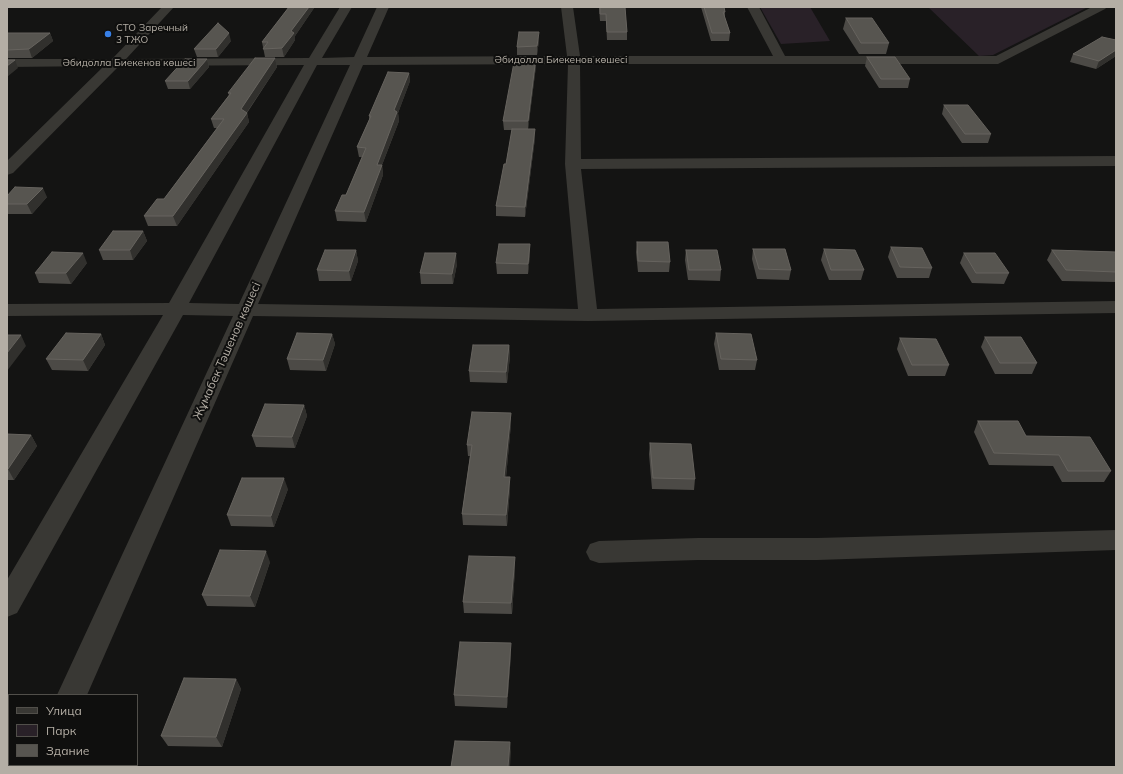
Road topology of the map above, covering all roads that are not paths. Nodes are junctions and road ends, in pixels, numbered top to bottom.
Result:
1 (168, 7) edge
2 (346, 7) edge
3 (383, 7) edge
4 (567, 7) edge
5 (753, 7) edge
6 (1101, 7) edge
7 (574, 60) junction
8 (781, 60) junction
9 (358, 62) junction
10 (7, 63) edge
11 (312, 63) junction
12 (115, 64) junction
13 (1116, 161) edge
14 (11, 164) edge
15 (573, 164) junction
16 (1116, 307) edge
17 (176, 309) junction
18 (7, 310) edge
19 (246, 310) junction
20 (588, 315) junction
21 (1116, 540) edge
22 (599, 552) dead end
23 (7, 605) edge
24 (72, 694) edge

1 - 12 street
2 - 11 street
3 - 9 street, Жұмабек Тәшенов көшесі
4 - 7 street
5 - 8 street
6 - 8 street, Әбидолла Биекенов көшесі
7 - 8 street, Әбидолла Биекенов көшесі
7 - 9 street, Әбидолла Биекенов көшесі
7 - 15 street
9 - 11 street, Әбидолла Биекенов көшесі
9 - 19 street, Жұмабек Тәшенов көшесі
10 - 12 street, Әбидолла Биекенов көшесі
11 - 12 street, Әбидолла Биекенов көшесі
11 - 17 street
12 - 14 street
13 - 15 street
15 - 20 street
16 - 20 street
17 - 18 street
17 - 19 street
17 - 23 street
19 - 20 street
19 - 24 street, Жұмабек Тәшенов көшесі
21 - 22 street

